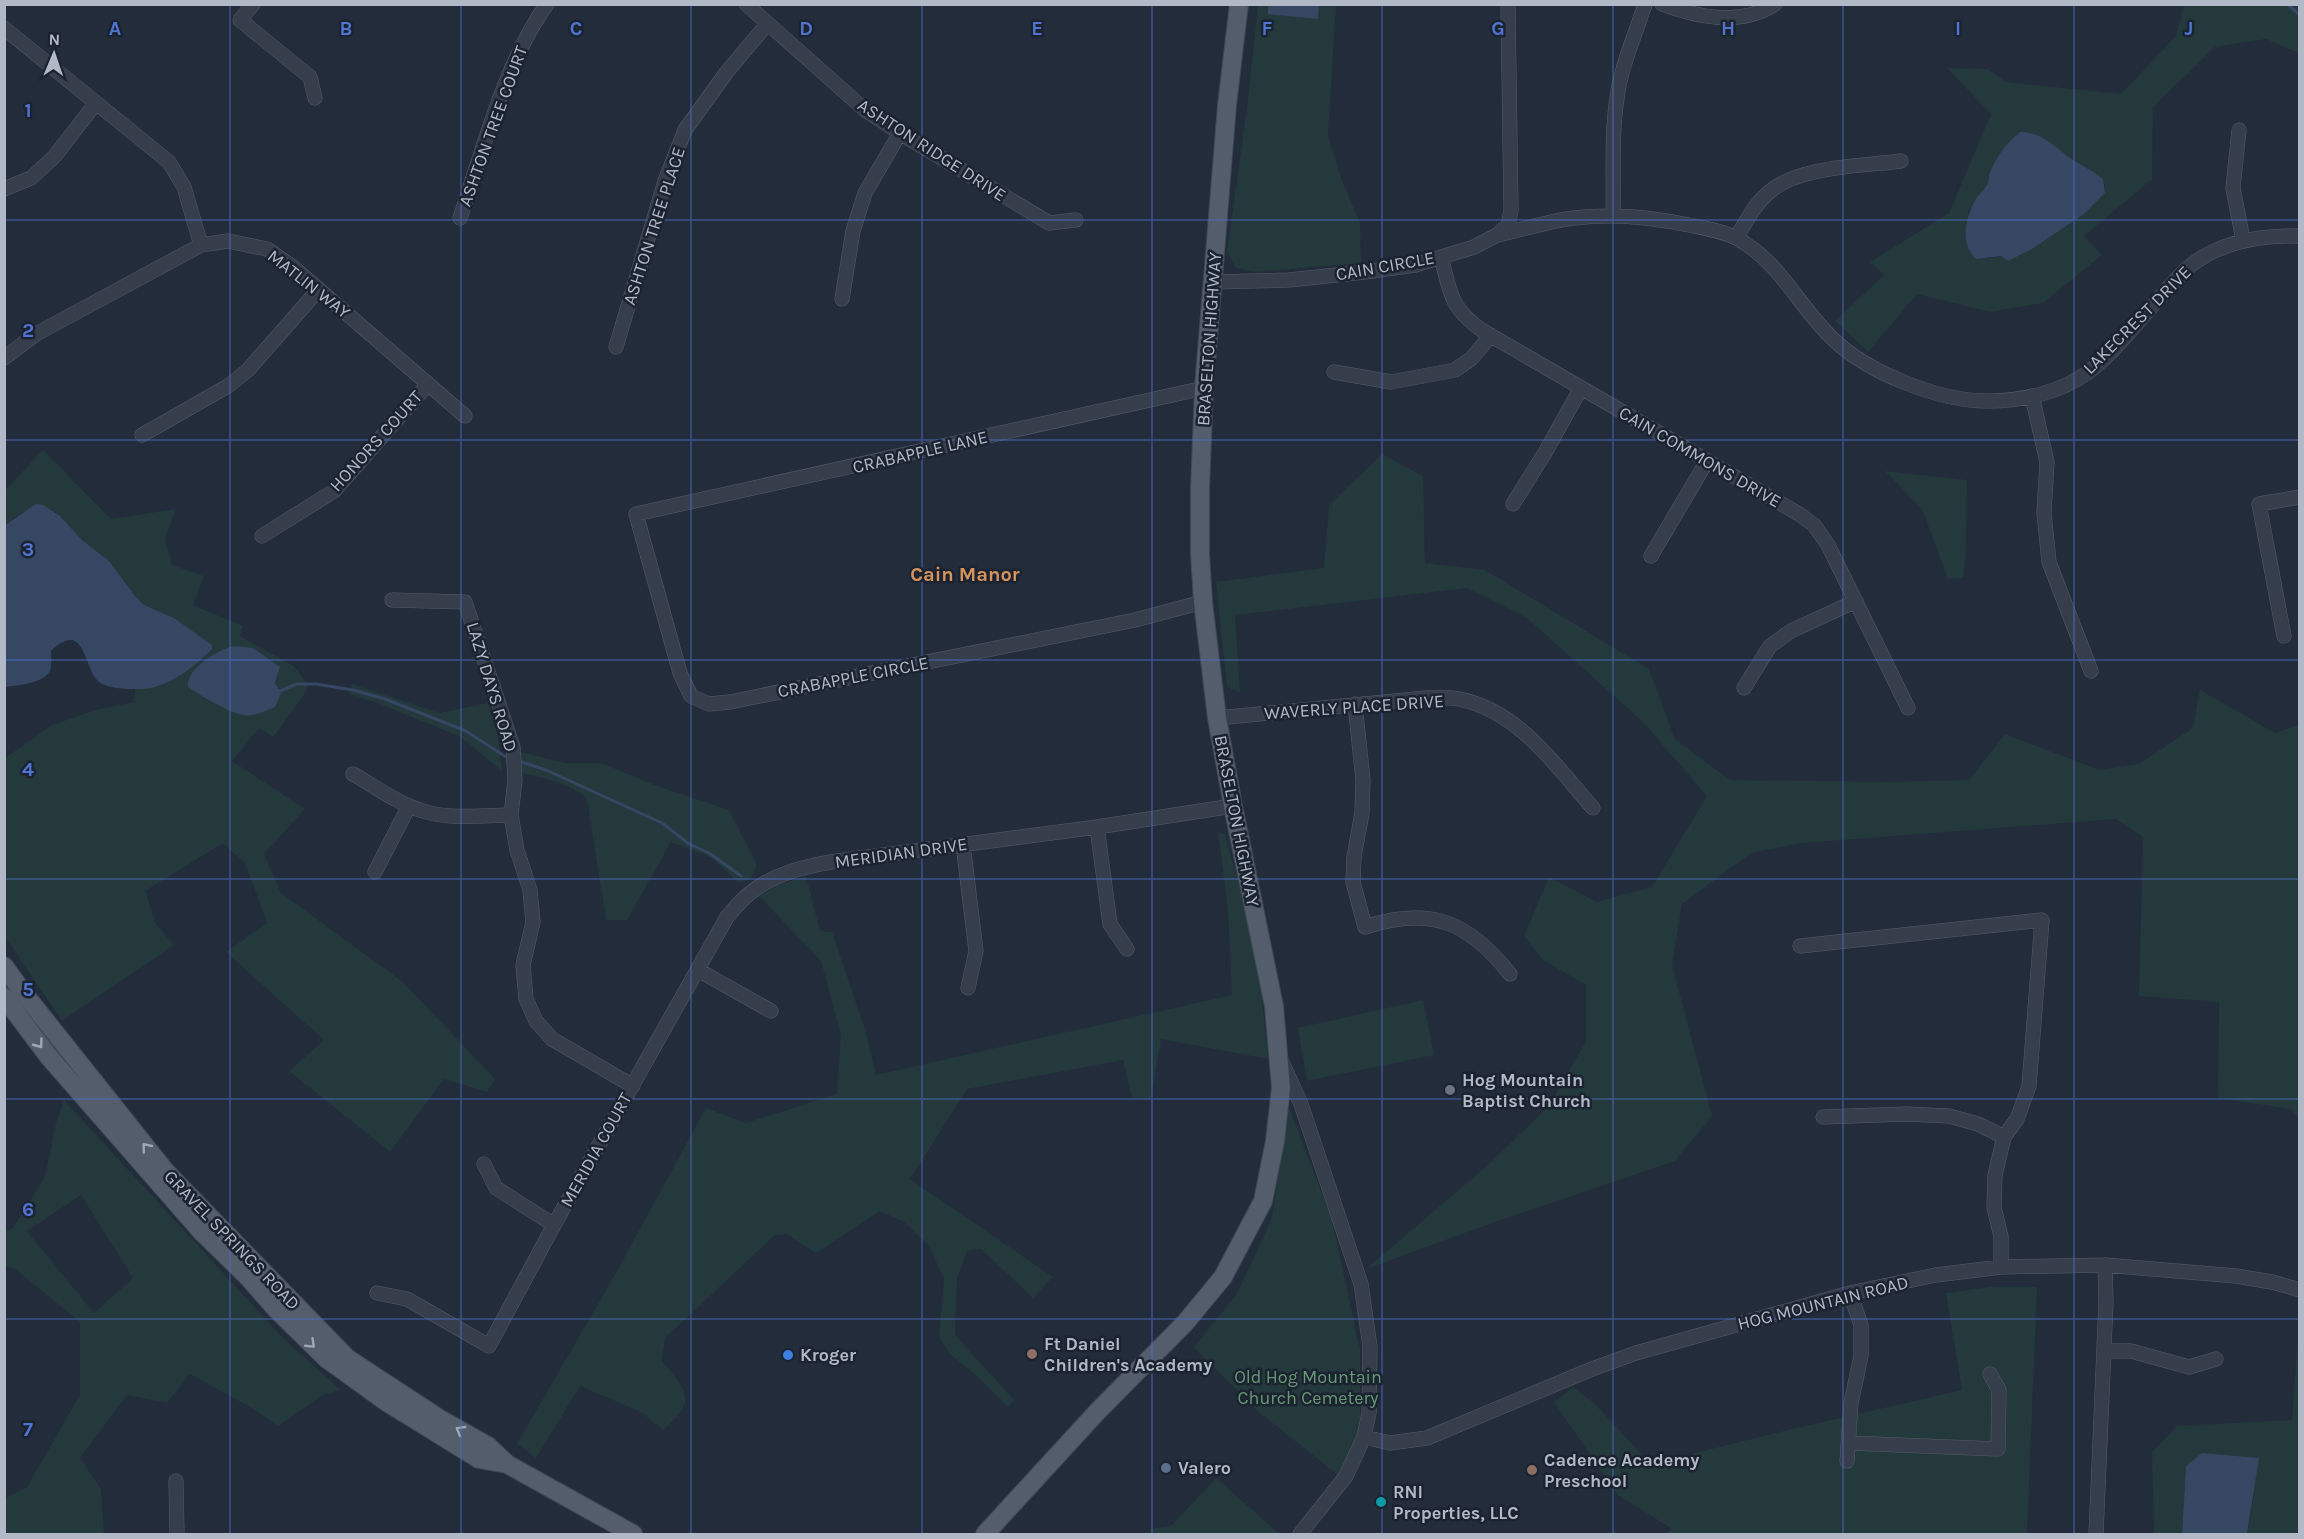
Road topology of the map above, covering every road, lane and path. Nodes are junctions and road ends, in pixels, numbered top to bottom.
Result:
1 (253, 4) edge
2 (547, 4) edge
3 (746, 4) edge
4 (1239, 4) edge
5 (1508, 4) edge
6 (1645, 4) edge
7 (1662, 4) edge
8 (1775, 4) edge
9 (767, 24) junction
10 (4, 28) edge
11 (315, 99) dead end
12 (96, 103) junction
13 (2239, 130) dead end
14 (900, 133) junction
15 (1901, 161) dead end
16 (4, 189) edge
17 (1613, 215) junction
18 (460, 218) dead end
19 (1076, 220) dead end
20 (1497, 236) junction
21 (2300, 236) edge
22 (1736, 238) junction
23 (2243, 240) junction
24 (201, 245) junction
25 (1441, 257) junction
26 (1213, 282) junction
27 (319, 289) junction
28 (842, 299) dead end
29 (1491, 335) junction
30 (616, 347) dead end
31 (4, 358) edge
32 (1334, 372) dead end
33 (428, 384) junction
34 (1204, 388) junction
35 (1581, 388) junction
36 (2032, 396) junction
37 (465, 416) dead end
38 (142, 435) dead end
39 (1707, 461) junction
40 (2300, 497) edge
41 (1513, 504) dead end
42 (636, 514) joint
43 (262, 536) dead end
44 (1652, 556) dead end
45 (392, 600) dead end
46 (1856, 601) junction
47 (1203, 602) junction
48 (2284, 636) dead end
49 (2091, 671) dead end
50 (1744, 688) dead end
51 (1355, 704) junction
52 (1908, 708) dead end
53 (1217, 718) junction
54 (353, 774) dead end
55 (409, 806) junction
56 (1233, 806) junction
57 (1593, 808) dead end
58 (511, 815) junction
59 (1096, 827) junction
60 (963, 844) junction
61 (375, 872) dead end
62 (1800, 946) dead end
63 (1127, 949) dead end
64 (4, 966) edge
65 (698, 970) junction
66 (1510, 974) dead end
67 (968, 988) dead end
68 (4, 997) edge
69 (771, 1011) dead end
70 (1280, 1059) junction
71 (633, 1086) junction
72 (1823, 1117) dead end
73 (2004, 1137) junction
74 (484, 1164) dead end
75 (554, 1224) junction
76 (2105, 1265) junction
77 (2001, 1267) junction
78 (2300, 1290) edge
79 (377, 1293) dead end
80 (1850, 1293) junction
81 (2104, 1351) junction
82 (2216, 1359) dead end
83 (1990, 1374) dead end
84 (1364, 1437) junction
85 (1848, 1443) junction
86 (1847, 1461) dead end
87 (507, 1464) junction
88 (176, 1481) dead end
89 (177, 1534) edge
90 (633, 1534) edge
91 (986, 1534) edge
92 (1300, 1534) edge
93 (2096, 1534) edge

1 - 11 street
2 - 18 street, ASHTON TREE COURT
3 - 9 street, ASHTON RIDGE DRIVE
4 - 26 main road, BRASELTON HIGHWAY
5 - 20 street
6 - 17 street
7 - 8 street
9 - 14 street, ASHTON RIDGE DRIVE
9 - 30 street, ASHTON TREE PLACE
10 - 12 street
12 - 16 street
12 - 24 street
13 - 23 street
14 - 19 street, ASHTON RIDGE DRIVE
14 - 28 street
15 - 22 street
17 - 20 street, LAKECREST DRIVE
17 - 22 street, LAKECREST DRIVE
20 - 25 street, CAIN CIRCLE
21 - 23 street, LAKECREST DRIVE
22 - 36 street, LAKECREST DRIVE
23 - 36 street, LAKECREST DRIVE
24 - 27 street, MATLIN WAY
24 - 31 street, MATLIN WAY
25 - 26 street, CAIN CIRCLE
25 - 29 street, CAIN COMMONS DRIVE
26 - 34 main road, BRASELTON HIGHWAY
27 - 33 street, MATLIN WAY
27 - 38 street
29 - 32 street
29 - 35 street, CAIN COMMONS DRIVE
33 - 37 street, MATLIN WAY
33 - 43 street, HONORS COURT
34 - 42 street, CRABAPPLE LANE
34 - 47 main road, BRASELTON HIGHWAY
35 - 39 street, CAIN COMMONS DRIVE
35 - 41 street
36 - 49 street
39 - 44 street
39 - 46 street, CAIN COMMONS DRIVE
40 - 48 street
42 - 47 street, CRABAPPLE CIRCLE
45 - 58 street, LAZY DAYS ROAD
46 - 50 street
46 - 52 street, CAIN COMMONS DRIVE
47 - 53 main road, BRASELTON HIGHWAY
51 - 53 street, WAVERLY PLACE DRIVE
51 - 57 street, WAVERLY PLACE DRIVE
51 - 66 street
53 - 56 main road, BRASELTON HIGHWAY
54 - 55 street
55 - 58 street
55 - 61 street
56 - 59 street, MERIDIAN DRIVE
56 - 70 main road, BRASELTON HIGHWAY
58 - 71 street, LAZY DAYS ROAD
59 - 60 street, MERIDIAN DRIVE
59 - 63 street
60 - 65 street, MERIDIAN DRIVE
60 - 67 street
62 - 73 street
87 -> 64 main road, GRAVEL SPRINGS ROAD
65 - 69 street
65 - 71 street
68 -> 87 main road, GRAVEL SPRINGS ROAD
70 - 84 street
70 - 91 main road, BRASELTON HIGHWAY
71 - 75 street, MERIDIA COURT
72 - 73 street
73 - 77 street
74 - 75 street, MERIDIA COURT
75 - 79 street
76 - 77 street, HOG MOUNTAIN ROAD
76 - 78 street, HOG MOUNTAIN ROAD
76 - 81 street
77 - 80 street, HOG MOUNTAIN ROAD
80 - 84 street, HOG MOUNTAIN ROAD
80 - 85 street
81 - 82 street
81 - 93 street
83 - 85 street
84 - 92 street
85 - 86 street
87 - 90 main road, GRAVEL SPRINGS ROAD
88 - 89 street

